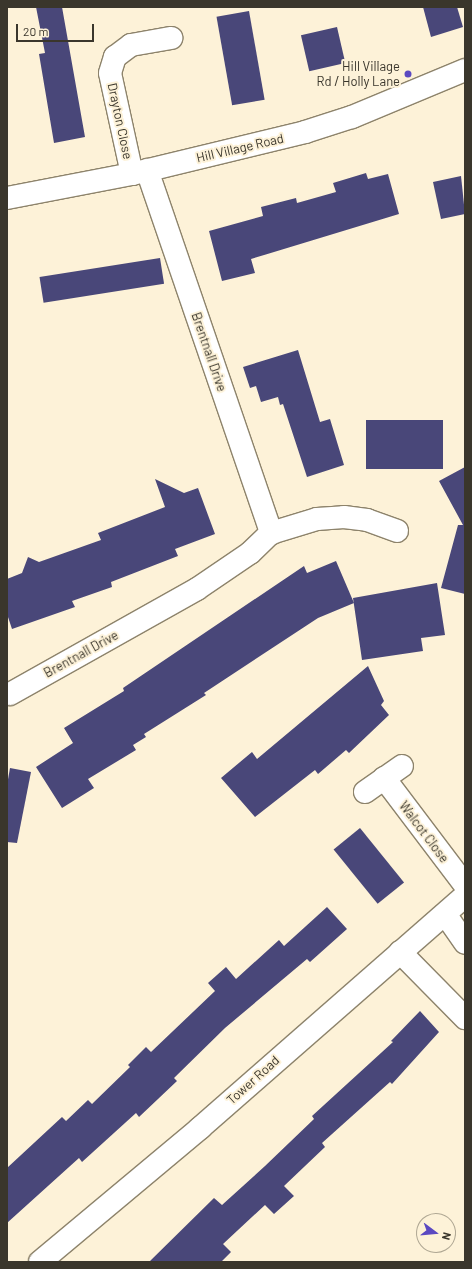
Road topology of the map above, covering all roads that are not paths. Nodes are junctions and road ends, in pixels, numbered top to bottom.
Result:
1 (171, 38) dead end
2 (465, 70) edge
3 (140, 172) junction
4 (7, 198) edge
5 (396, 531) dead end
6 (271, 533) junction
7 (10, 694) dead end
8 (402, 766) dead end
9 (384, 778) junction
10 (365, 792) dead end
11 (465, 885) edge
12 (465, 896) edge
13 (445, 914) junction
14 (465, 943) edge
15 (400, 952) junction
16 (465, 1018) edge
17 (40, 1262) edge

1 - 3 street, Drayton Close
2 - 3 street, Hill Village Road
3 - 4 street, Hill Village Road
3 - 6 street, Brentnall Drive
5 - 6 street, Brentnall Drive
6 - 7 street, Brentnall Drive
8 - 9 street
9 - 10 street
9 - 11 street, Walcot Close
12 - 13 street, Tower Road
13 - 14 street
13 - 15 street, Tower Road
15 - 16 street
15 - 17 street, Tower Road

